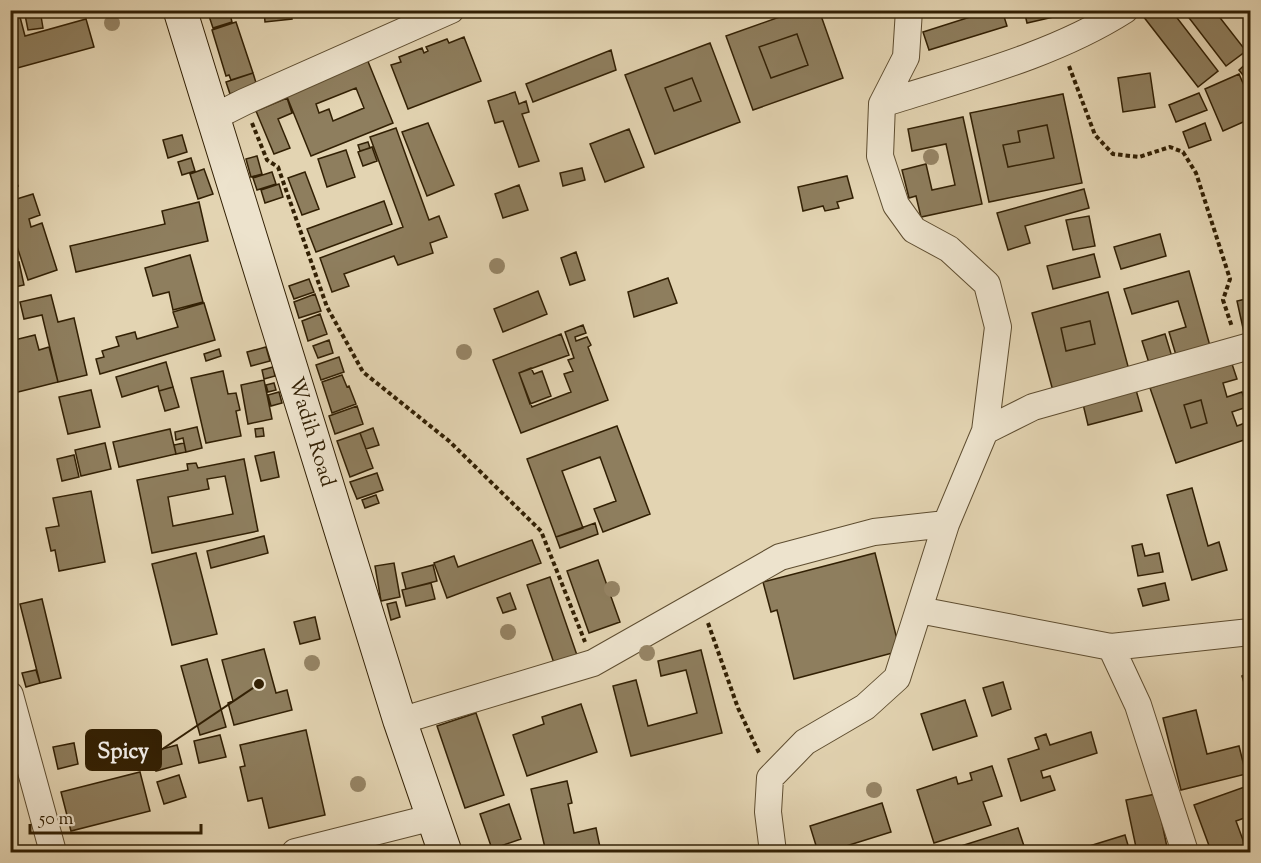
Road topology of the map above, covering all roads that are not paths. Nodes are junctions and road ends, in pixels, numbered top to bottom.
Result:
1 (180, 10) edge
2 (451, 10) edge
3 (909, 10) edge
4 (1125, 10) edge
5 (882, 104) junction
6 (214, 117) junction
7 (1245, 348) edge
8 (985, 431) junction
9 (946, 524) junction
10 (919, 610) junction
11 (1251, 632) edge
12 (1111, 647) junction
13 (10, 695) edge
14 (400, 721) junction
15 (434, 817) junction
16 (53, 852) edge
17 (295, 852) edge
18 (445, 852) edge
19 (773, 852) edge
20 (1185, 852) edge

1 - 6 street, Wadih Road
2 - 6 street
3 - 5 street
4 - 5 street
5 - 8 street
6 - 14 street, Wadih Road
7 - 8 street
8 - 9 street
9 - 10 street
9 - 14 street
10 - 12 street
10 - 19 street
11 - 12 street
12 - 20 street
13 - 16 street
14 - 15 street, Wadih Road
15 - 17 street
15 - 18 street, Wadih Road

